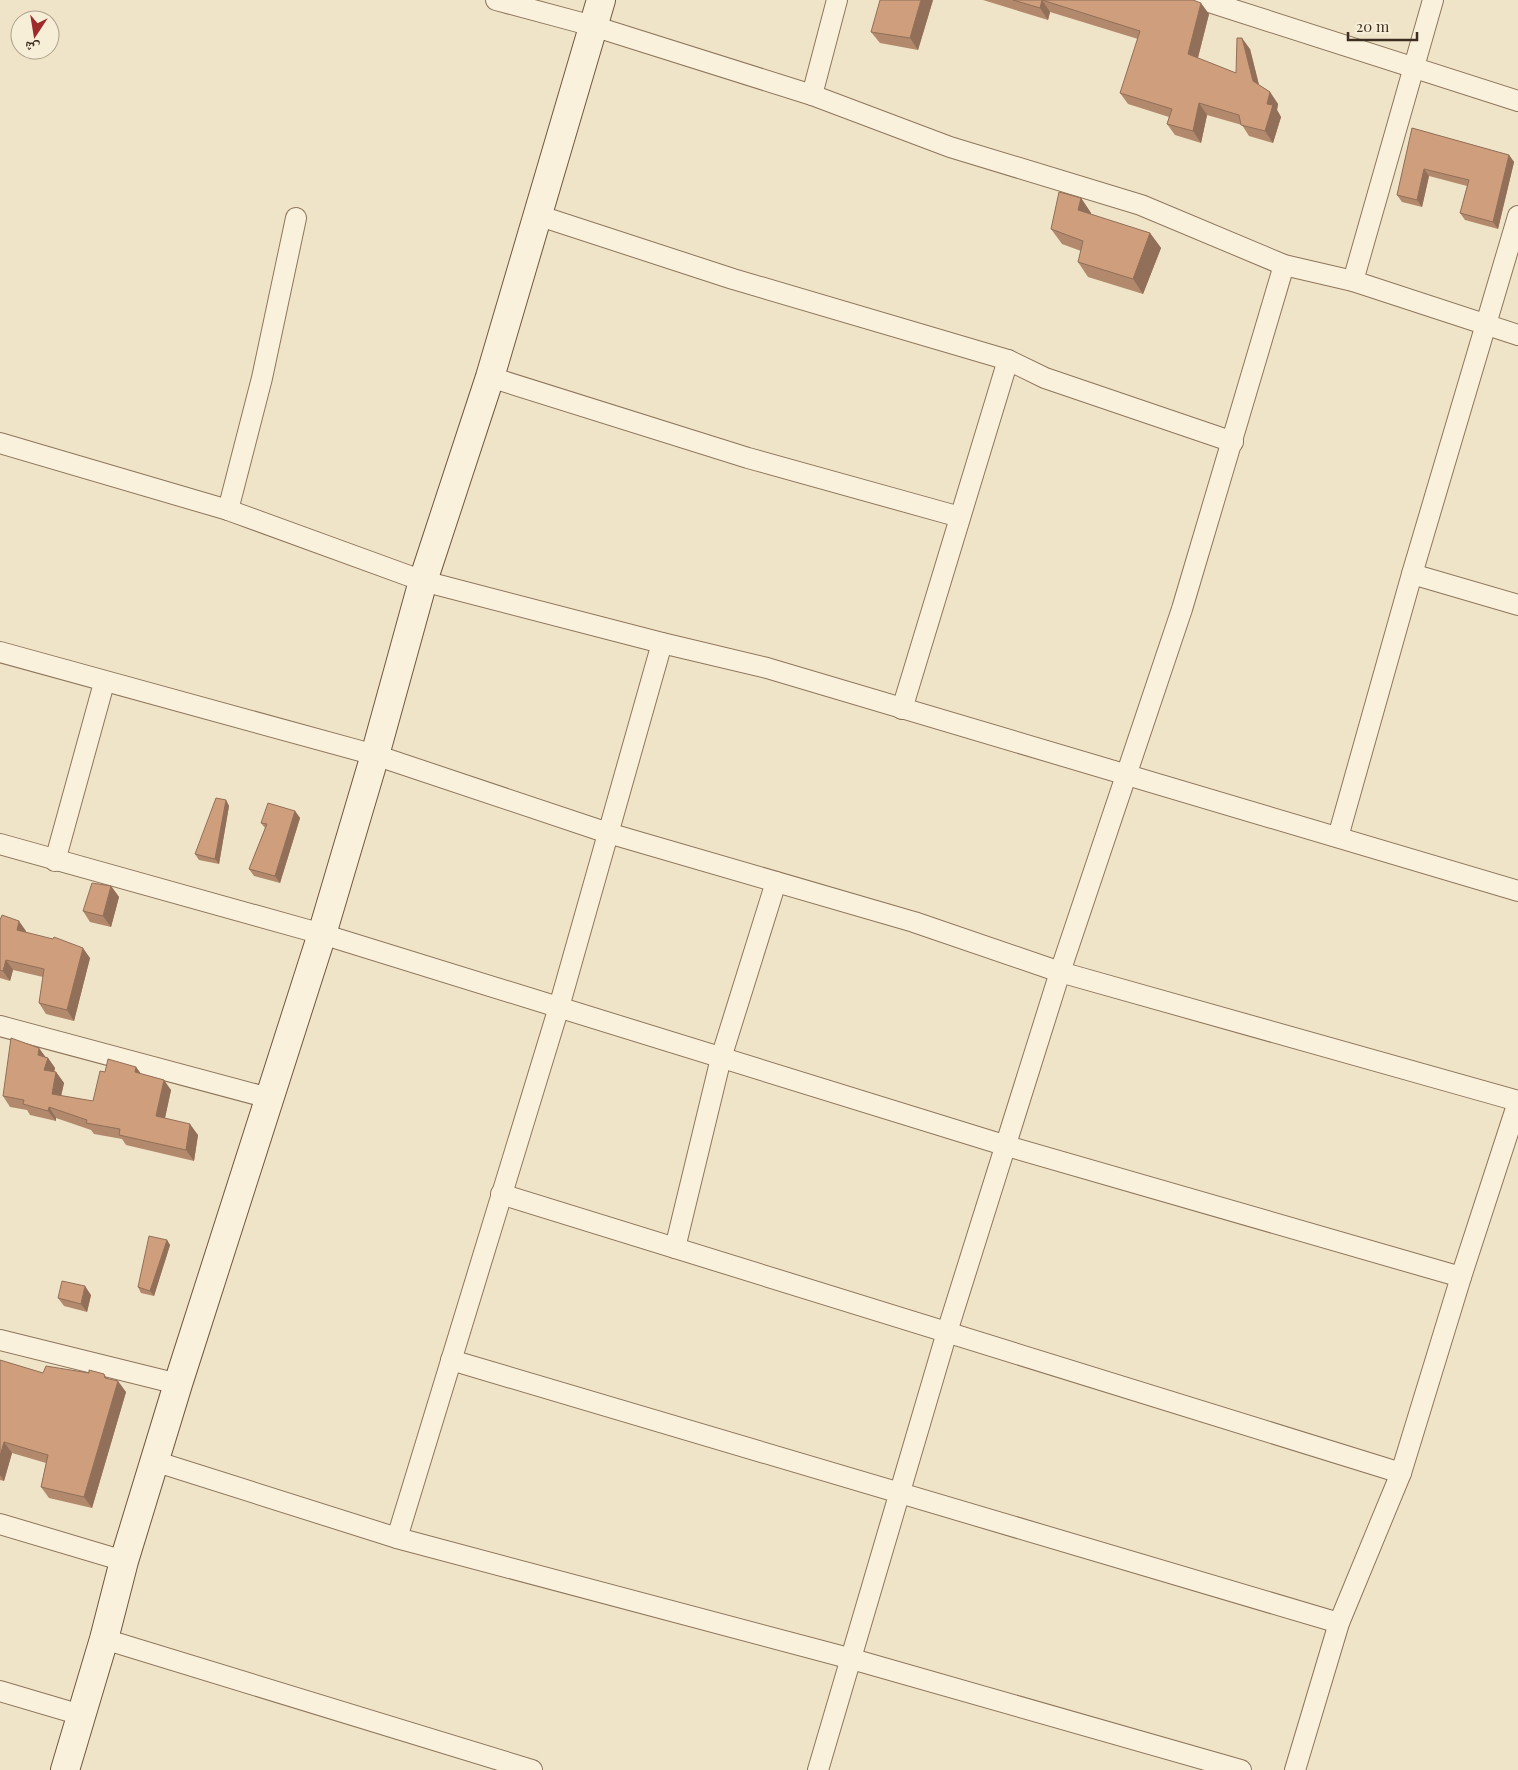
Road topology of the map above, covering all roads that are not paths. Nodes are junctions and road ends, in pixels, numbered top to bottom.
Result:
1 (496, 0) edge
2 (837, 0) edge
3 (1203, 0) edge
4 (1432, 0) edge
5 (597, 13) edge
6 (1415, 68) junction
7 (812, 95) junction
8 (1518, 101) edge
9 (537, 215) junction
10 (1518, 216) edge
11 (296, 218) dead end
12 (1284, 265) junction
13 (1353, 281) junction
14 (1485, 326) junction
15 (1518, 335) edge
16 (1008, 360) junction
17 (490, 377) junction
18 (1232, 442) junction
19 (0, 443) edge
20 (228, 510) junction
21 (960, 517) junction
22 (1412, 574) junction
23 (423, 581) junction
24 (1518, 605) edge
25 (662, 643) junction
26 (0, 652) edge
27 (104, 683) junction
28 (902, 709) junction
29 (375, 755) junction
30 (1127, 774) junction
31 (608, 833) junction
32 (1338, 837) junction
33 (2, 850) edge
34 (55, 861) junction
35 (776, 882) junction
36 (1518, 891) edge
37 (322, 934) junction
38 (1060, 972) junction
39 (558, 1007) junction
40 (0, 1026) edge
41 (721, 1058) junction
42 (269, 1098) junction
43 (1518, 1102) edge
44 (1007, 1146) junction
45 (502, 1194) junction
46 (675, 1248) junction
47 (1461, 1277) junction
48 (947, 1332) junction
49 (0, 1340) edge
50 (451, 1360) junction
51 (178, 1384) junction
52 (154, 1461) junction
53 (1401, 1473) junction
54 (900, 1492) junction
55 (0, 1524) edge
56 (397, 1538) junction
57 (124, 1561) junction
58 (1339, 1624) junction
59 (104, 1639) junction
60 (852, 1659) junction
61 (0, 1691) edge
62 (81, 1715) junction
63 (65, 1770) edge
64 (532, 1770) edge
65 (818, 1770) edge
66 (1241, 1770) edge
67 (1295, 1770) edge

1 - 5 street
2 - 7 street
3 - 6 street
4 - 6 street
5 - 7 street
5 - 9 street
6 - 8 street
6 - 13 street
7 - 12 street
9 - 16 street
9 - 17 street
10 - 14 street
11 - 20 street
12 - 13 street
12 - 18 street
13 - 14 street
14 - 15 street
14 - 22 street
16 - 18 street
16 - 21 street
17 - 21 street
17 - 23 street
18 - 30 street
19 - 20 street
20 - 23 street
21 - 28 street
22 - 24 street
22 - 32 street
23 - 25 street
23 - 29 street
25 - 28 street
25 - 31 street
26 - 27 street
27 - 29 street
27 - 34 street
28 - 30 street
29 - 31 street
29 - 37 street
30 - 32 street
30 - 38 street
31 - 35 street
31 - 39 street
32 - 36 street
33 - 34 street
34 - 37 street
35 - 38 street
35 - 41 street
37 - 39 street
37 - 42 street
38 - 43 street
38 - 44 street
39 - 41 street
39 - 45 street
40 - 42 street
41 - 44 street
41 - 46 street
42 - 51 street
43 - 47 street
44 - 47 street
44 - 48 street
45 - 46 street
45 - 50 street
46 - 48 street
47 - 53 street
48 - 53 street
48 - 54 street
49 - 51 street
50 - 54 street
50 - 56 street
51 - 52 street
52 - 56 street
52 - 57 street
53 - 58 street
54 - 58 street
54 - 60 street
55 - 57 street
56 - 60 street
57 - 59 street
58 - 67 street
59 - 62 street
59 - 64 street
60 - 65 street
60 - 66 street
61 - 62 street
62 - 63 street

